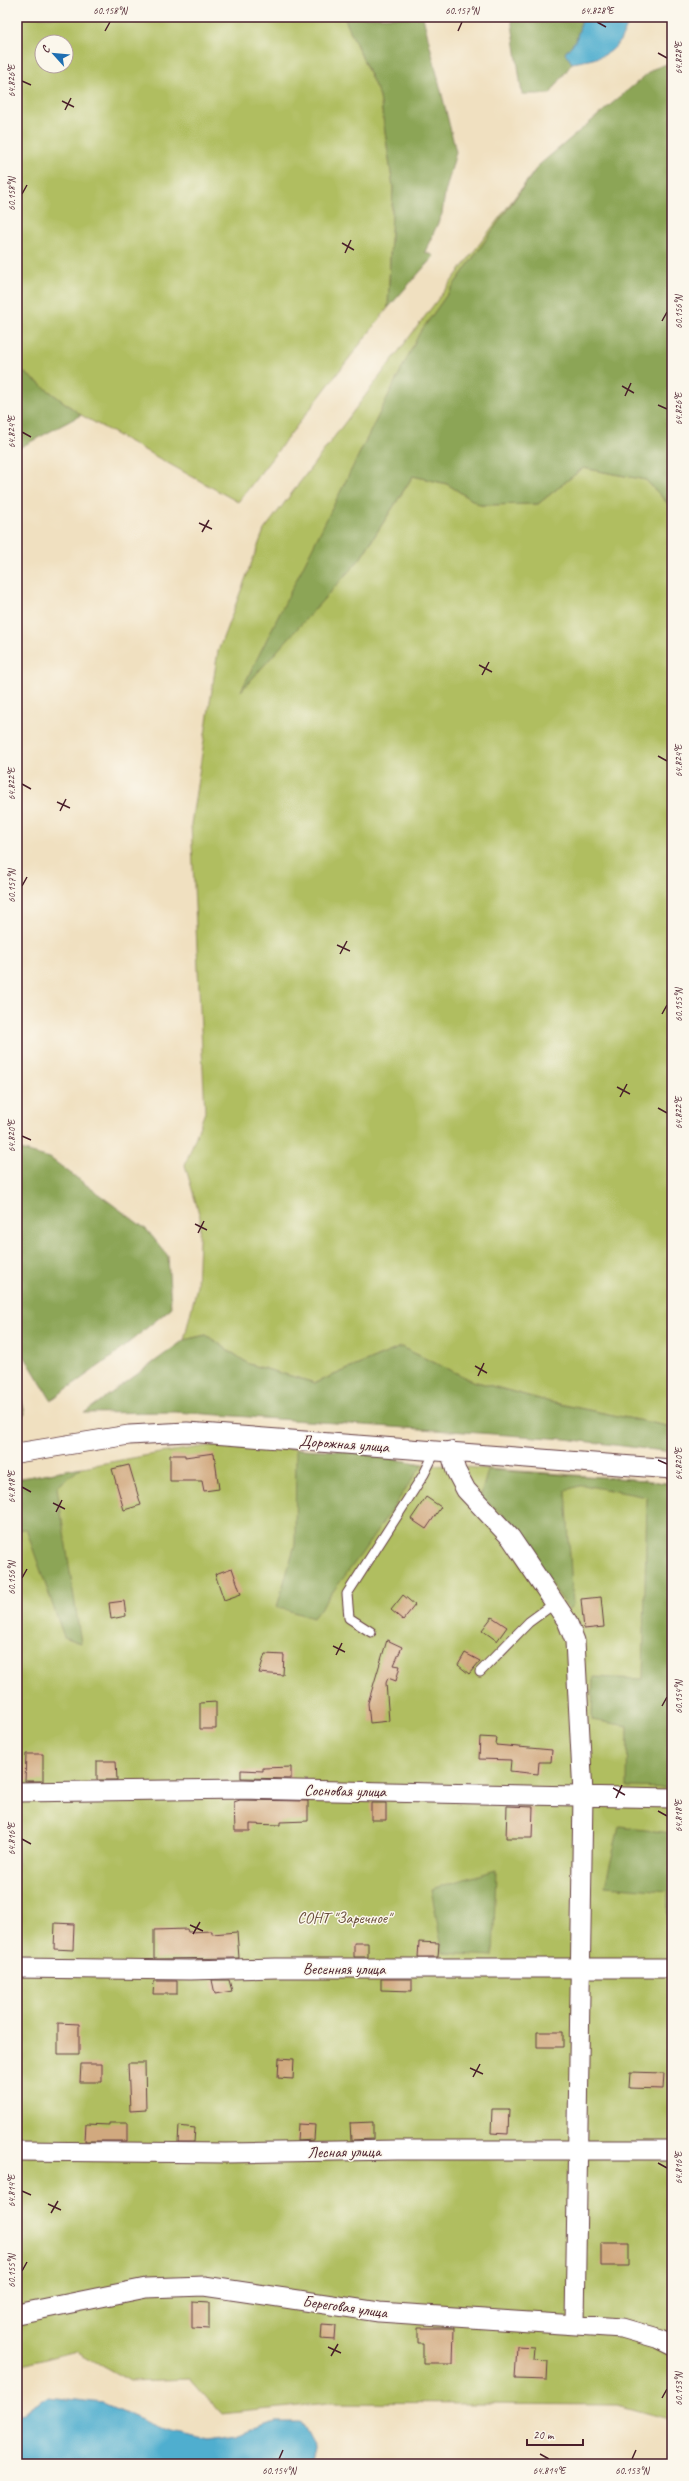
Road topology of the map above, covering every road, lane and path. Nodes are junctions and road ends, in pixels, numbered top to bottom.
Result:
1 (443, 1450) junction
2 (17, 1453) edge
3 (672, 1469) edge
4 (555, 1603) junction
5 (371, 1632) dead end
6 (480, 1672) dead end
7 (17, 1792) edge
8 (583, 1794) junction
9 (672, 1798) edge
10 (17, 1968) edge
11 (672, 1968) edge
12 (581, 1969) junction
13 (578, 2150) junction
14 (672, 2150) edge
15 (17, 2151) edge
16 (17, 2314) edge
17 (575, 2324) junction
18 (672, 2345) edge

1 - 2 street, Дорожная улица
1 - 3 street, Дорожная улица
1 - 4 street
1 - 5 lane
4 - 6 lane
4 - 8 street
7 - 8 street, Сосновая улица
8 - 9 street, Сосновая улица
8 - 12 street
10 - 12 street, Весенняя улица
11 - 12 street, Весенняя улица
12 - 13 street
13 - 14 street, Лесная улица
13 - 15 street, Лесная улица
13 - 17 street
16 - 17 street, Береговая улица
17 - 18 street, Береговая улица

